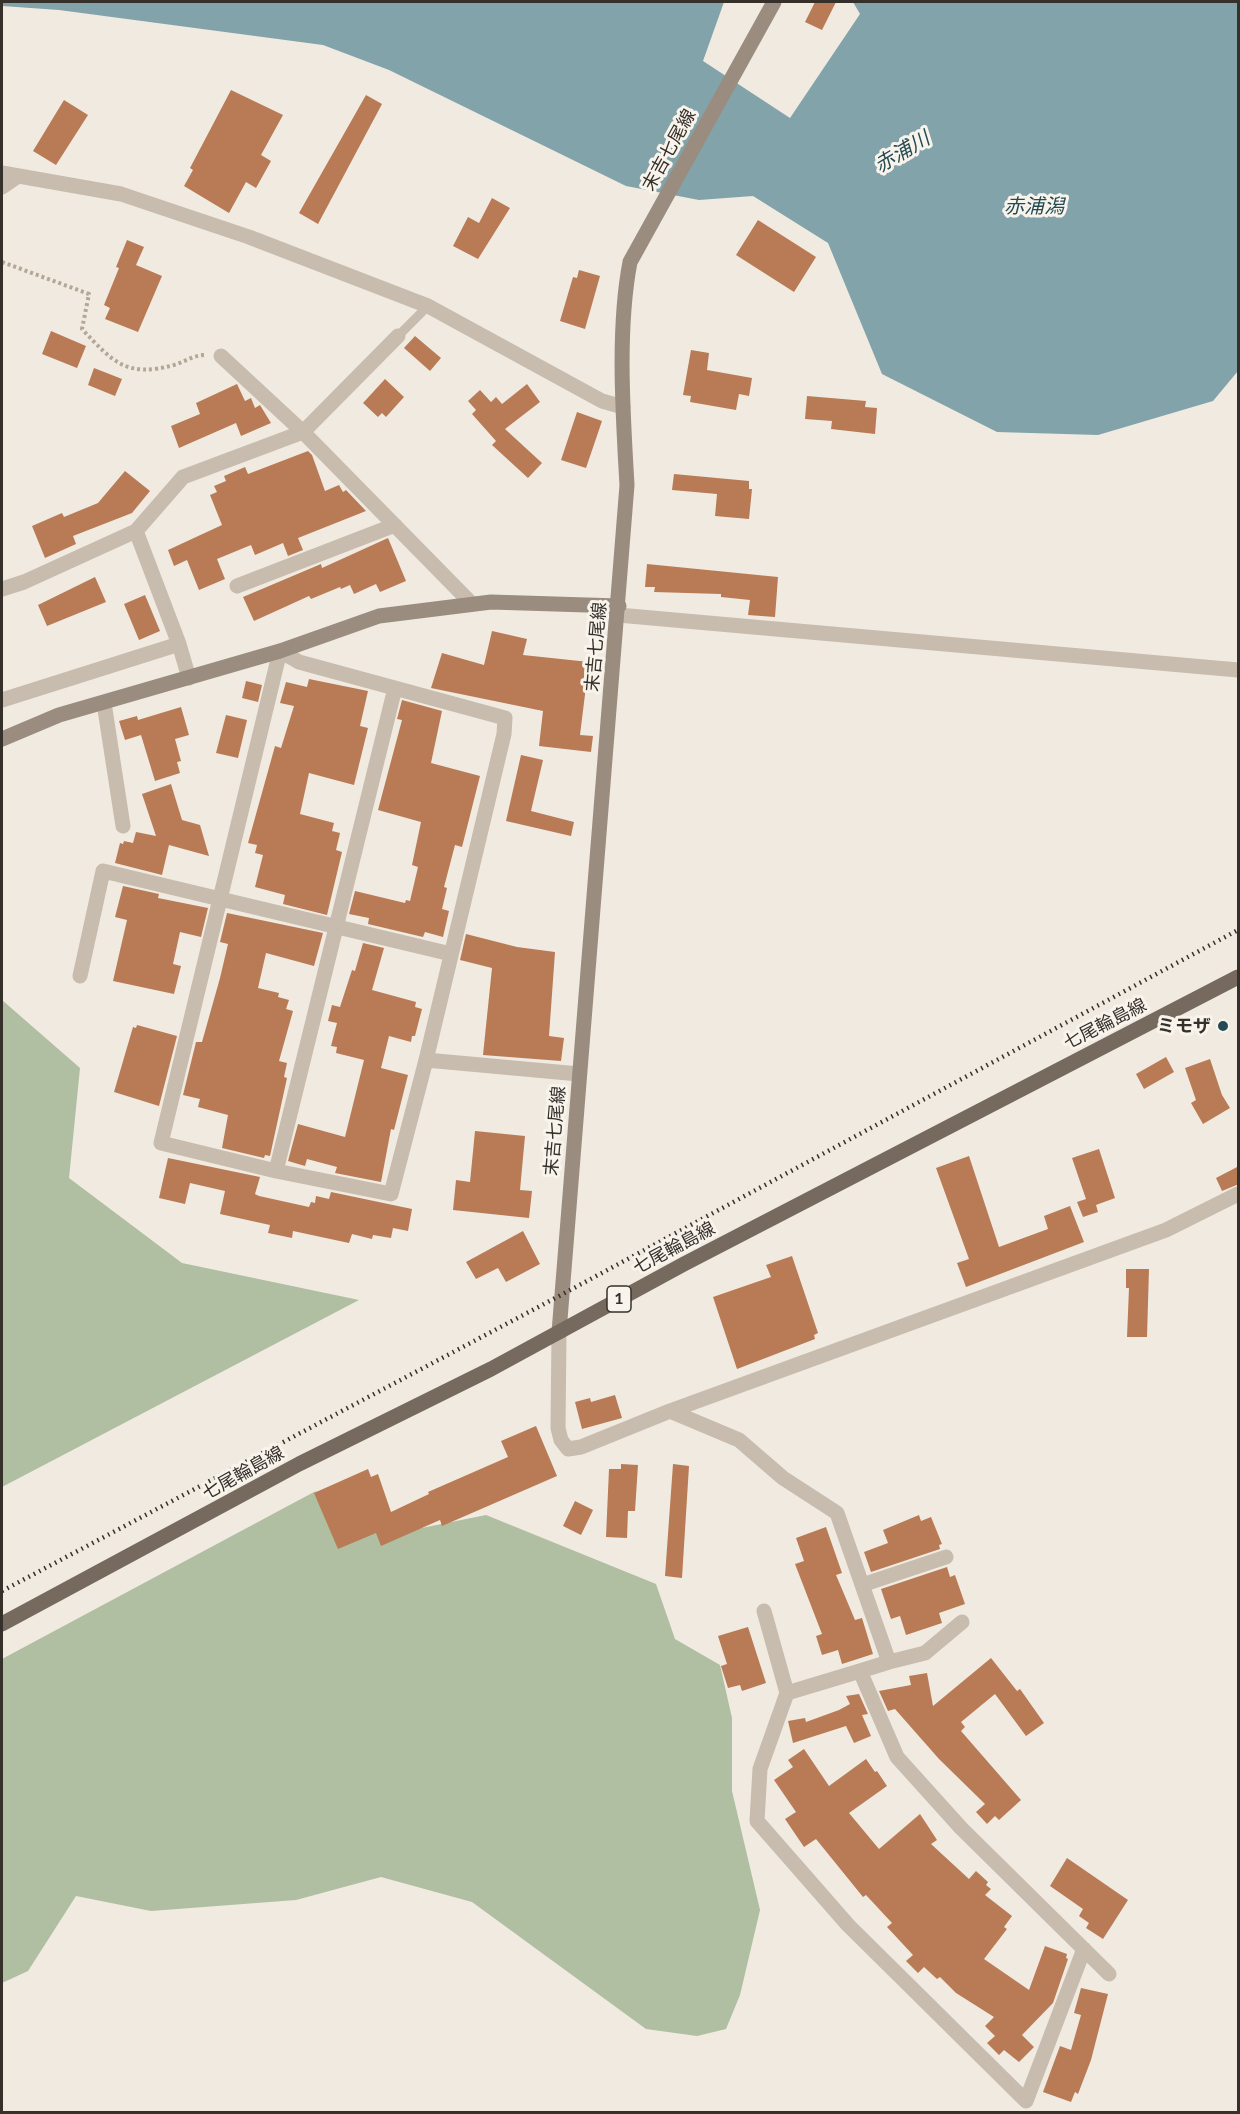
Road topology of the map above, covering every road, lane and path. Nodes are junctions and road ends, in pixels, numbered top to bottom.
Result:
1 (774, 2) edge
2 (2, 173) edge
3 (18, 176) junction
4 (2, 187) edge
5 (2, 262) edge
6 (428, 306) junction
7 (398, 336) joint
8 (221, 356) joint
9 (623, 407) junction
10 (303, 432) junction
11 (395, 525) junction
12 (136, 531) junction
13 (237, 586) dead end
14 (2, 589) edge
15 (472, 604) junction
16 (618, 611) junction
17 (179, 644) junction
18 (280, 651) junction
19 (1239, 670) edge
20 (189, 678) junction
21 (395, 688) junction
22 (2, 699) edge
23 (104, 702) junction
24 (2, 739) edge
25 (123, 826) dead end
26 (218, 901) junction
27 (336, 926) junction
28 (451, 954) junction
29 (80, 976) dead end
30 (1239, 976) edge
31 (426, 1060) junction
32 (579, 1074) junction
33 (276, 1171) junction
34 (1239, 1194) edge
35 (559, 1332) junction
36 (670, 1412) junction
37 (946, 1557) dead end
38 (862, 1585) junction
39 (764, 1611) dead end
40 (962, 1622) dead end
41 (2, 1624) edge
42 (889, 1662) junction
43 (860, 1671) junction
44 (787, 1693) junction
45 (1084, 1949) junction
46 (1109, 1974) dead end

1 - 9 main road, 末吉七尾線
2 - 3 street
3 - 4 street
3 - 6 street
5 - 8 path
6 - 7 lane
6 - 9 street
7 - 10 street
8 - 10 street
9 - 16 main road, 末吉七尾線
10 - 11 street
10 - 12 street
11 - 13 street
11 - 15 street
12 - 14 street
12 - 17 street
15 - 16 main road
15 - 18 main road
16 - 19 street
16 - 32 main road, 末吉七尾線
17 - 20 street
17 - 22 street
18 - 20 main road
18 - 21 street
18 - 26 street
20 - 23 main road
21 - 27 street
21 - 28 street
23 - 24 main road
23 - 25 street
26 - 27 street
26 - 29 street
26 - 33 street
27 - 28 street
27 - 33 street
28 - 31 street
30 - 35 main road, 七尾輪島線 / 1
31 - 32 street
31 - 33 street
32 - 35 main road, 末吉七尾線
34 - 36 street
35 - 36 street
35 - 41 main road, 七尾輪島線 / 1
36 - 38 street
37 - 38 street
38 - 42 street
39 - 44 street
40 - 42 street
42 - 43 street
43 - 44 street
43 - 45 street
44 - 45 street
45 - 46 street

